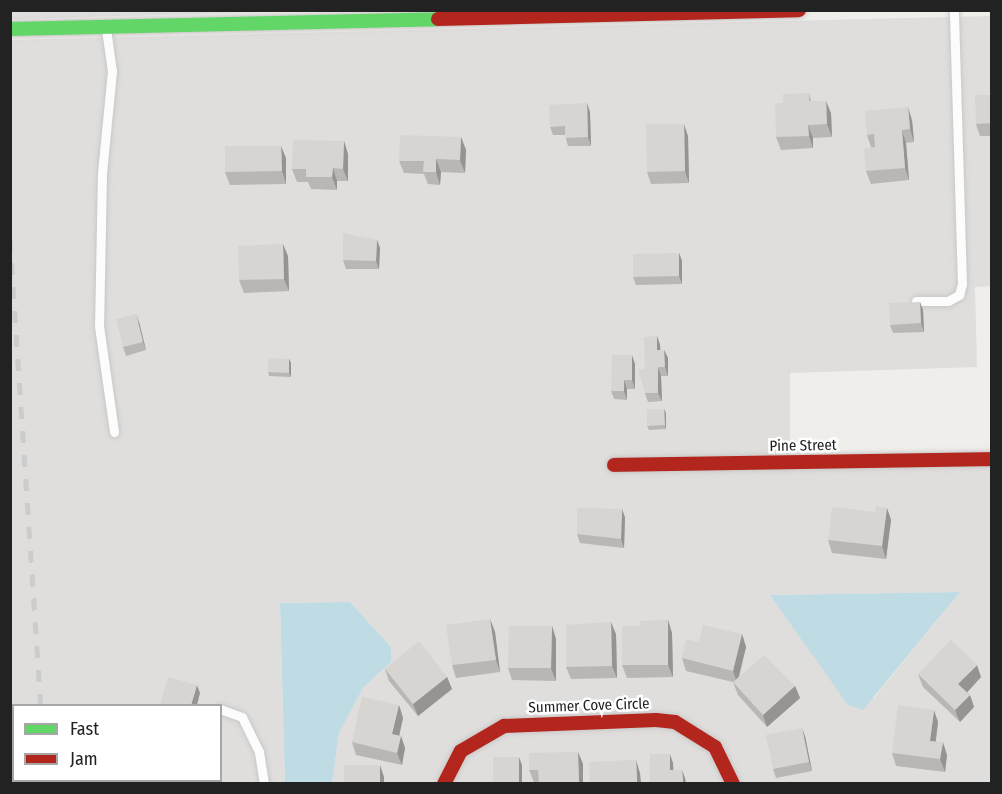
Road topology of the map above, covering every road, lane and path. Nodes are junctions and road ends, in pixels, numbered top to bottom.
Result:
1 (798, 10) edge
2 (954, 10) edge
3 (463, 15) edge
4 (276, 17) edge
5 (10, 29) edge
6 (106, 29) junction
7 (916, 301) edge
8 (114, 432) dead end
9 (992, 459) edge
10 (615, 465) dead end
11 (222, 710) edge
12 (264, 783) edge
13 (444, 783) edge
14 (733, 783) edge

1 - 3 street
2 - 7 lane
3 - 4 street
4 - 6 street
5 - 6 street
6 - 8 lane
9 - 10 street, Pine Street
11 - 12 lane
13 - 14 street, Summer Cove Circle

